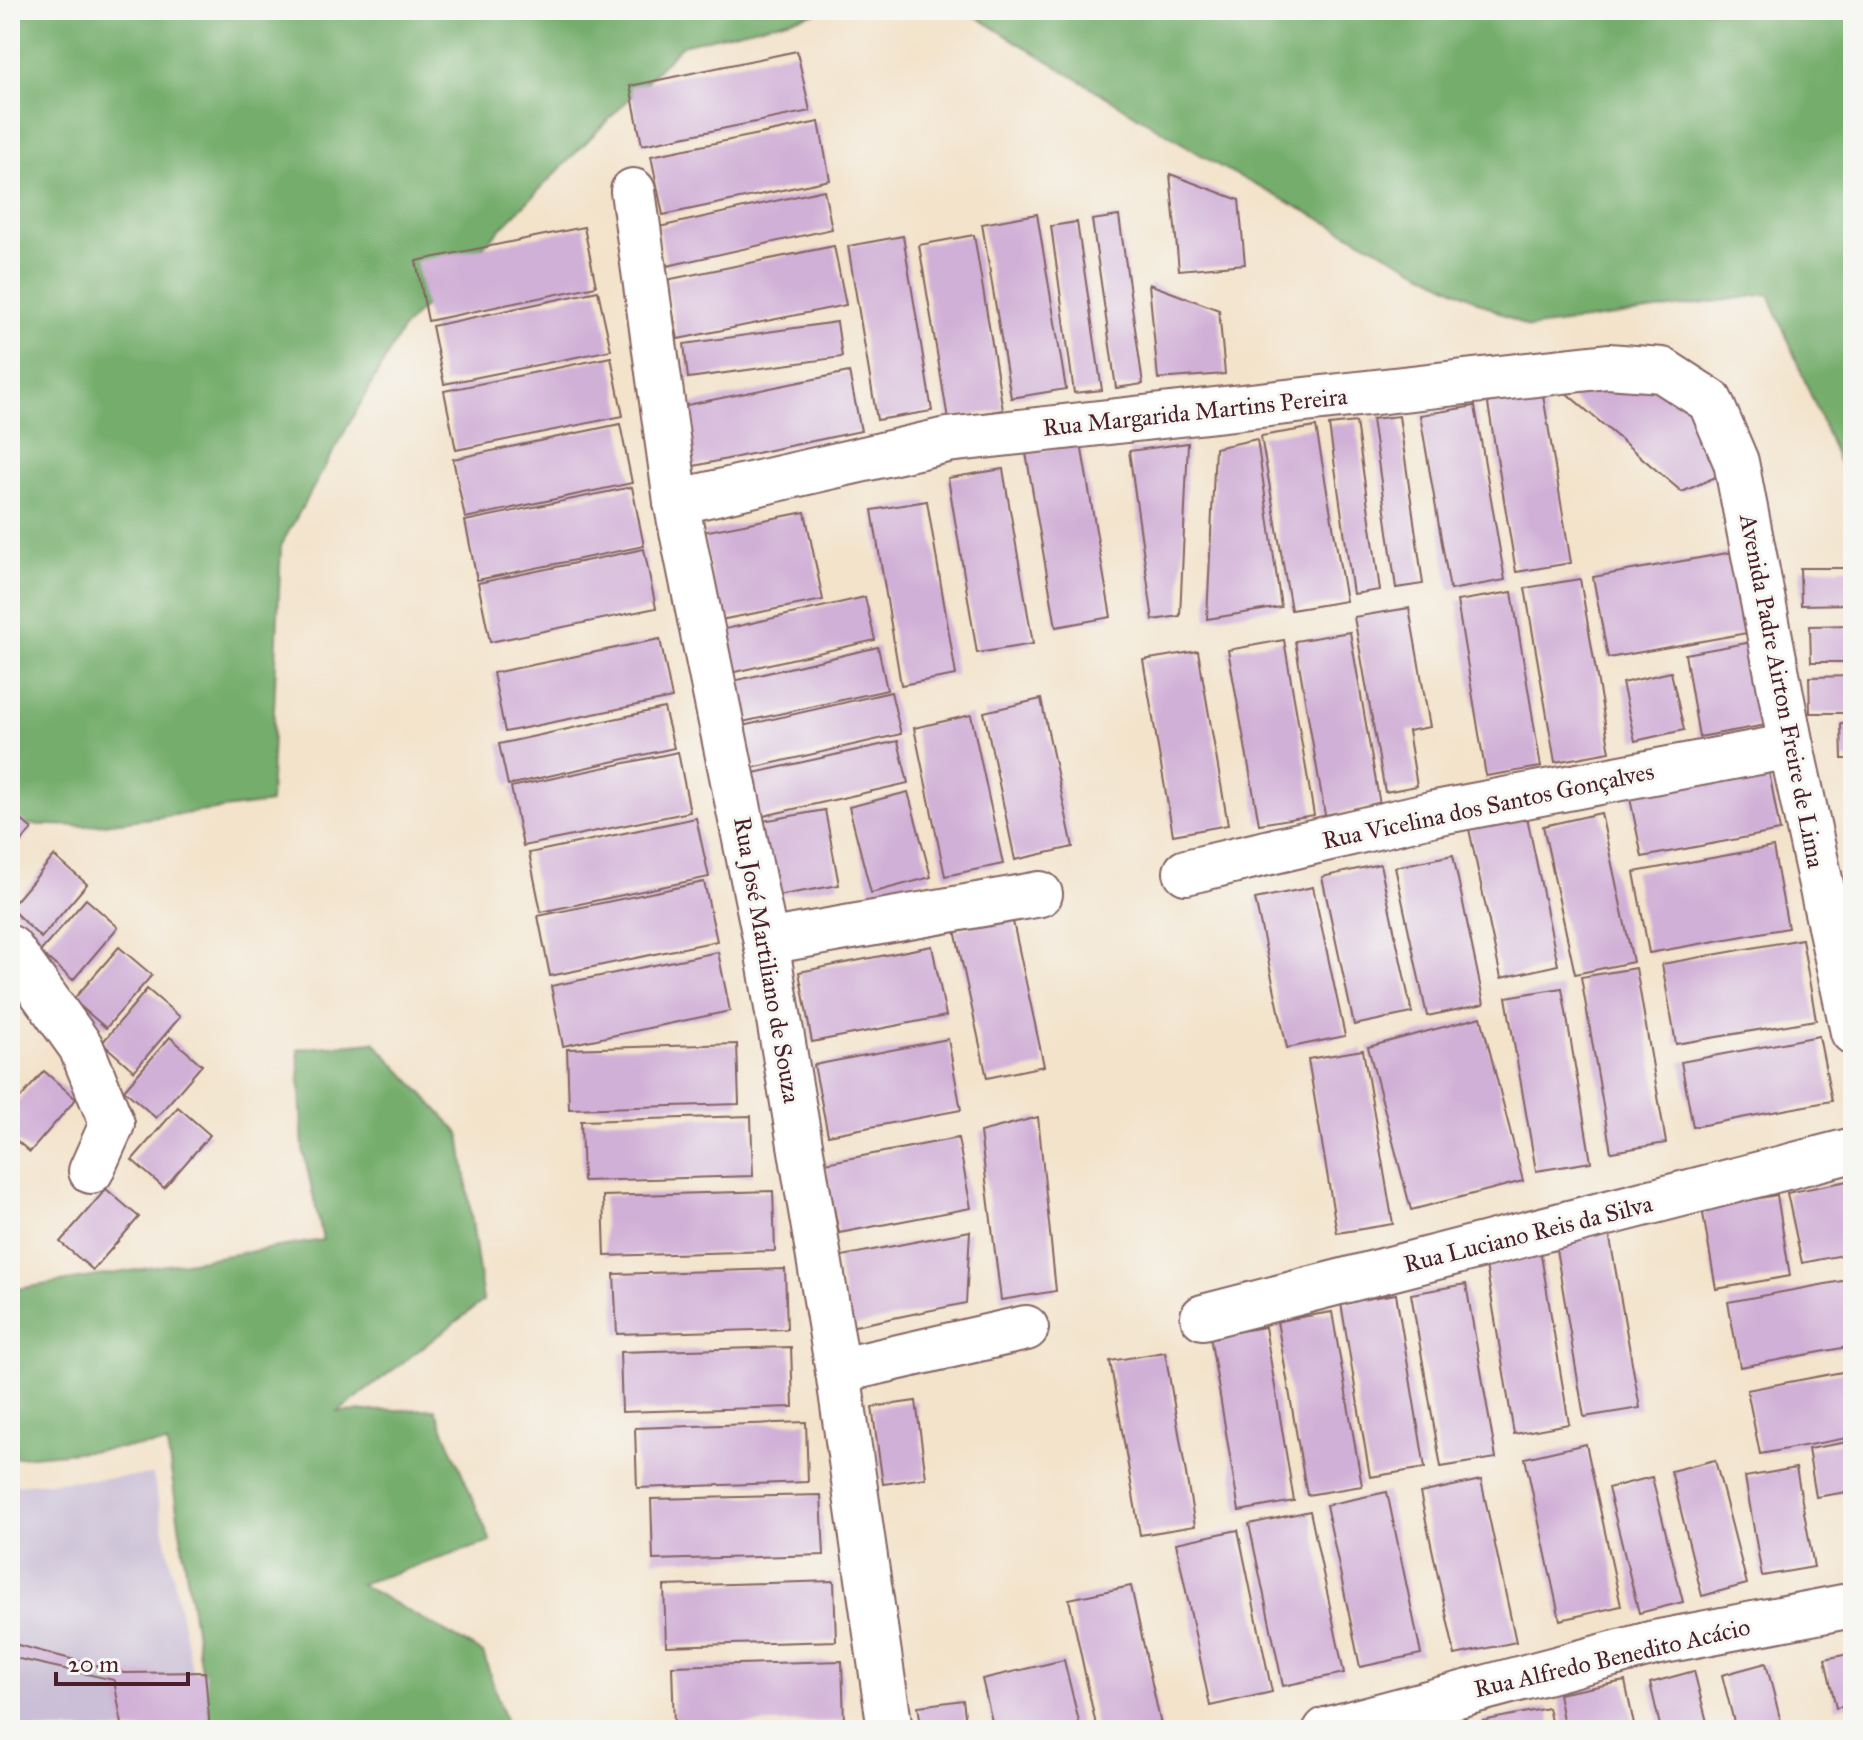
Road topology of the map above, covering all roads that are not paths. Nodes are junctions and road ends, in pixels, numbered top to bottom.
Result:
1 (633, 191) dead end
2 (1710, 401) joint
3 (676, 502) junction
4 (1791, 746) junction
5 (1186, 872) dead end
6 (1040, 894) dead end
7 (766, 942) junction
8 (10, 948) edge
9 (1853, 1032) edge
10 (1853, 1150) edge
11 (91, 1171) dead end
12 (1203, 1317) dead end
13 (1026, 1328) dead end
14 (838, 1371) junction
15 (1853, 1605) edge
16 (890, 1730) edge
17 (1326, 1730) edge

1 - 3 street, Rua José Martiliano de Souza
2 - 3 street, Rua Margarida Martins Pereira
2 - 4 street, Avenida Padre Airton Freire de Lima
3 - 7 street, Rua José Martiliano de Souza
4 - 5 street, Rua Vicelina dos Santos Gonçalves
4 - 9 street, Avenida Padre Airton Freire de Lima
6 - 7 street
7 - 14 street, Rua José Martiliano de Souza
8 - 11 street
10 - 12 street, Rua Luciano Reis da Silva
13 - 14 street
14 - 16 street, Rua José Martiliano de Souza
15 - 17 street, Rua Alfredo Benedito Acácio

